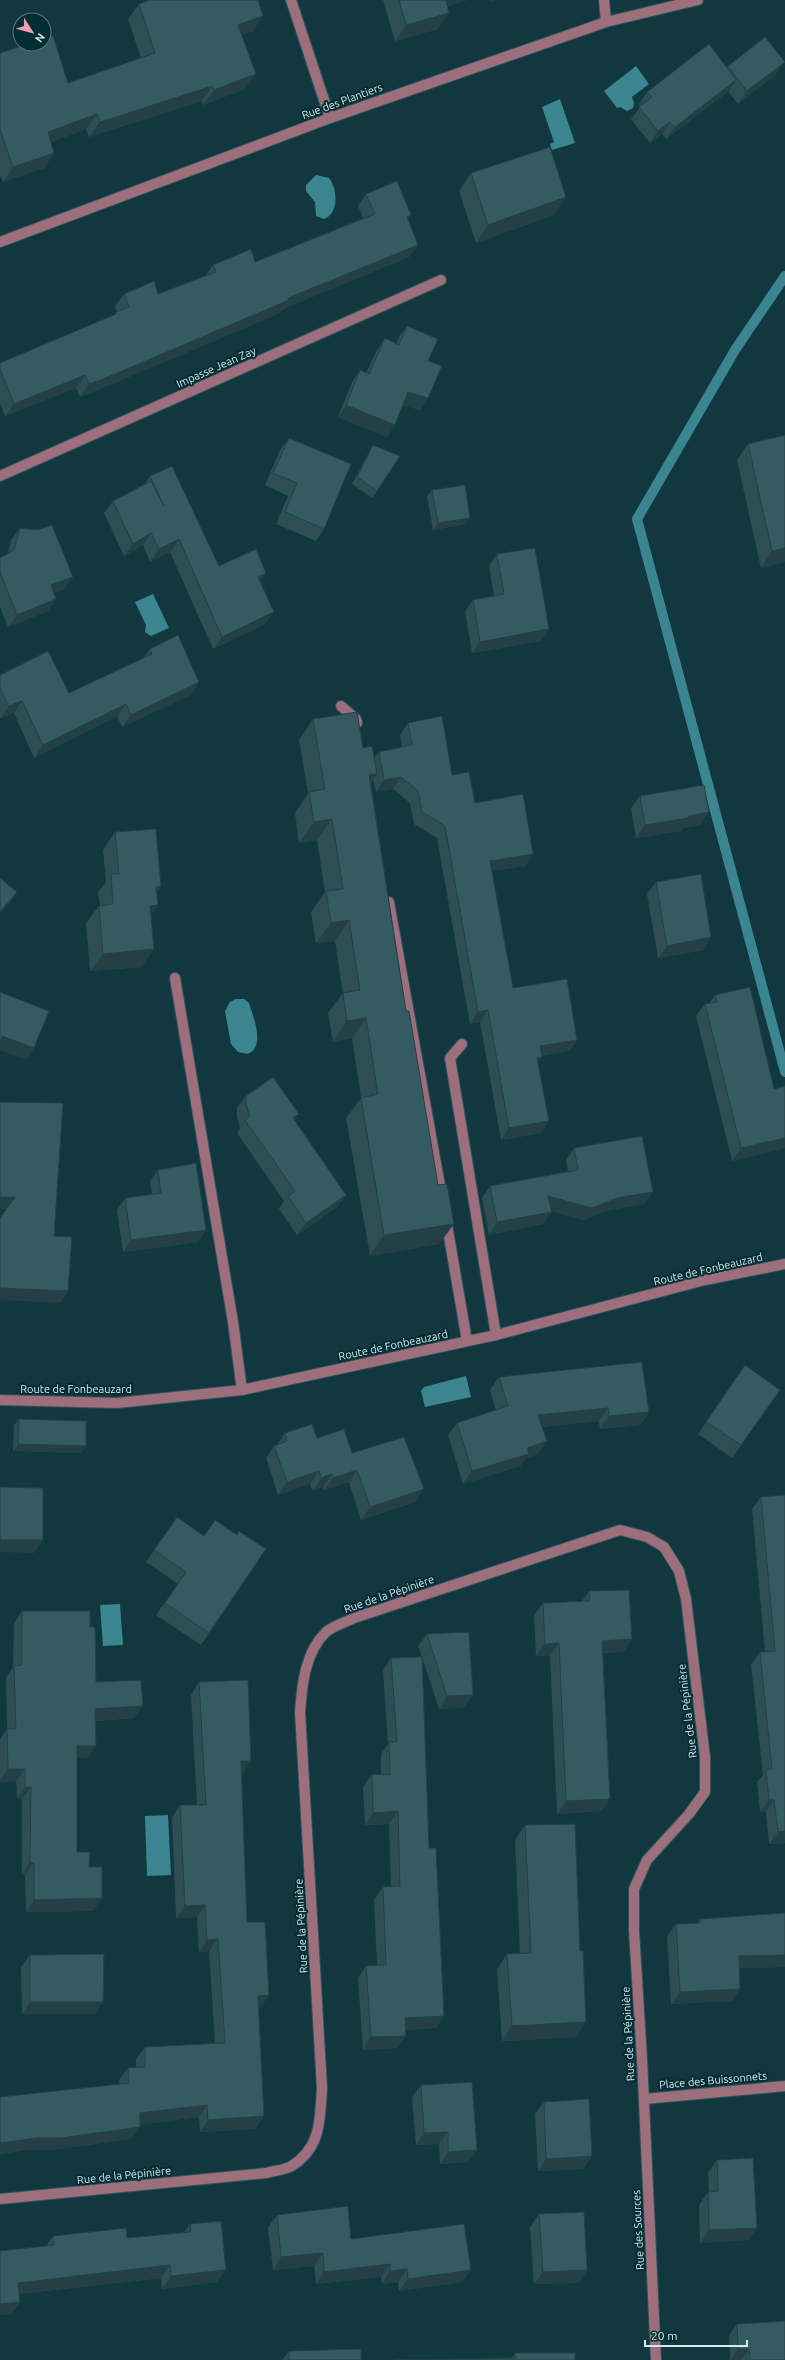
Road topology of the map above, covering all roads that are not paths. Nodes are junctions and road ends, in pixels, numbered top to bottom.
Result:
1 (291, 0) edge
2 (604, 0) edge
3 (698, 0) edge
4 (606, 22) junction
5 (330, 118) junction
6 (0, 242) edge
7 (441, 280) dead end
8 (0, 476) edge
9 (341, 706) dead end
10 (359, 735) edge
11 (387, 892) edge
12 (175, 978) dead end
13 (462, 1044) dead end
14 (785, 1264) edge
15 (496, 1335) junction
16 (467, 1341) junction
17 (242, 1390) junction
18 (0, 1400) edge
19 (785, 2086) edge
20 (644, 2099) junction
21 (0, 2199) edge
22 (656, 2360) edge

1 - 5 street
2 - 4 street
3 - 4 street, Rue des Plantiers
4 - 5 street, Rue des Plantiers
5 - 6 street, Rue des Plantiers
7 - 8 street, Impasse Jean Zay
9 - 10 street
11 - 16 street
12 - 17 street
13 - 15 street
14 - 15 street, Route de Fonbeauzard
15 - 16 street, Route de Fonbeauzard
16 - 17 street, Route de Fonbeauzard
17 - 18 street, Route de Fonbeauzard
19 - 20 street, Place des Buissonnets
20 - 21 street, Rue de la Pépinière
20 - 22 street, Rue des Sources

